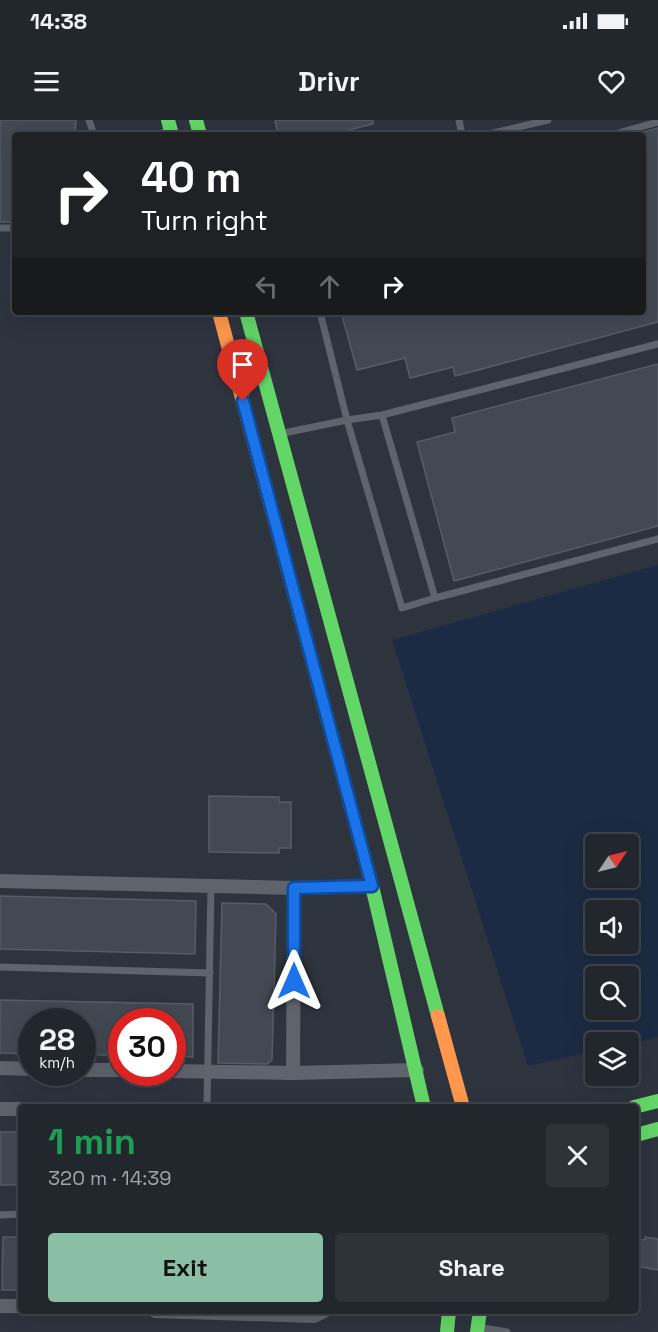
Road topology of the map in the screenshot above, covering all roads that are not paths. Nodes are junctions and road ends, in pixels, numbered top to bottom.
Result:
1 (548, 120) edge
2 (658, 122) edge
3 (498, 132) edge
4 (622, 132) edge
5 (220, 315) edge
6 (247, 315) edge
7 (321, 315) edge
8 (658, 344) edge
9 (382, 415) junction
10 (347, 420) junction
11 (278, 434) junction
12 (658, 538) edge
13 (312, 549) junction
14 (285, 556) junction
15 (435, 598) junction
16 (0, 880) edge
17 (211, 886) junction
18 (372, 886) junction
19 (294, 888) junction
20 (0, 967) edge
21 (210, 973) junction
22 (415, 1064) junction
23 (0, 1068) edge
24 (18, 1069) edge
25 (186, 1071) edge
26 (209, 1072) junction
27 (293, 1073) junction
28 (459, 1092) junction
29 (658, 1101) edge
30 (207, 1104) edge
31 (423, 1104) edge
32 (435, 1104) edge
33 (462, 1104) edge
34 (469, 1104) edge
35 (639, 1106) edge
36 (0, 1109) edge
37 (18, 1109) edge
38 (658, 1129) edge
39 (639, 1134) edge
40 (18, 1214) edge
41 (0, 1215) edge
42 (0, 1306) edge
43 (18, 1306) edge
44 (273, 1314) edge
45 (318, 1314) edge
46 (450, 1314) edge
47 (480, 1314) edge
48 (478, 1330) edge
49 (447, 1332) edge
50 (507, 1332) edge

1 - 3 lane
2 - 4 lane
5 - 14 street
6 - 11 street
7 - 10 lane
8 - 9 lane
9 - 10 lane
9 - 15 lane
10 - 11 lane
10 - 15 lane
11 - 13 street
12 - 15 lane
13 - 14 street
13 - 28 street
14 - 18 street
16 - 17 street
17 - 19 street
17 - 21 lane
18 - 19 street
18 - 22 street
19 - 27 street
20 - 21 lane
21 - 26 lane
22 - 27 street
22 - 31 street
22 - 32 street
23 - 24 street
25 - 26 street
26 - 27 street
26 - 30 lane
28 - 33 street
28 - 34 street
29 - 35 street
36 - 37 street
38 - 39 street
40 - 41 lane
42 - 43 street
44 - 45 street
46 - 49 street
47 - 48 street
48 - 50 lane

